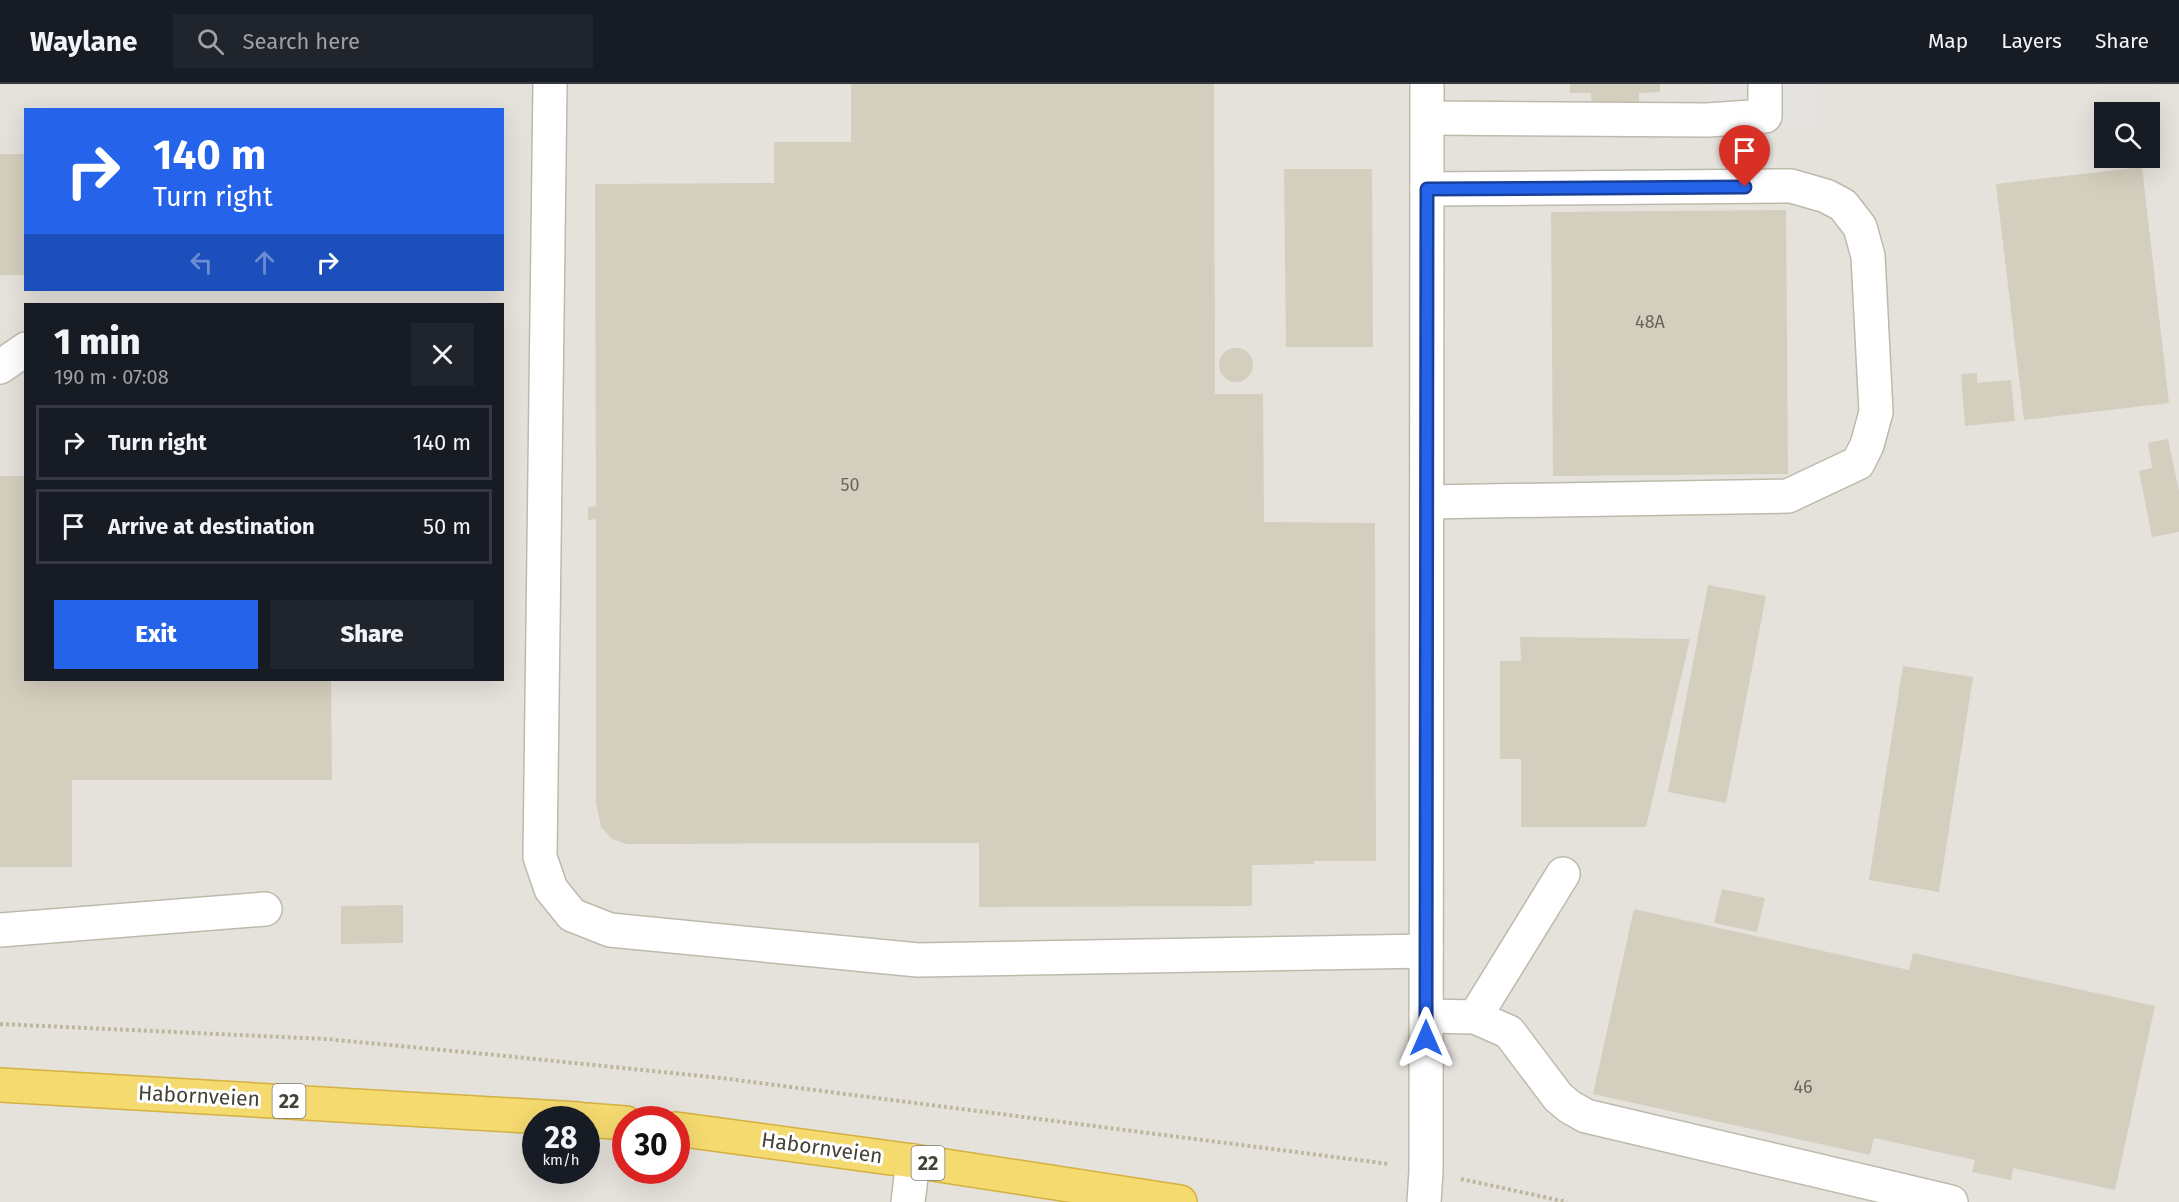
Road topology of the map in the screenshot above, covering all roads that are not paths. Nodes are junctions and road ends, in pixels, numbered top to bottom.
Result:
1 (550, 84) edge
2 (1427, 84) edge
3 (1765, 84) edge
4 (1428, 118) junction
5 (1427, 189) junction
6 (24, 350) edge
7 (0, 367) edge
8 (1427, 502) junction
9 (1563, 874) dead end
10 (265, 909) dead end
11 (0, 930) edge
12 (1426, 951) junction
13 (1426, 1016) junction
14 (1475, 1017) junction
15 (0, 1085) edge
16 (522, 1116) edge
17 (690, 1131) edge
18 (913, 1161) junction
19 (1425, 1186) edge
20 (908, 1202) edge
21 (1180, 1202) edge
22 (1952, 1202) edge

1 - 12 street
2 - 4 street
3 - 4 street
4 - 5 street
5 - 8 street
5 - 8 street
6 - 7 street
8 - 12 street
9 - 14 street
10 - 11 street
12 - 13 street
13 - 14 street
13 - 19 street
14 - 22 street
15 - 16 highway, Habornveien / 22
17 - 18 highway, Habornveien / 22
18 - 20 street
18 - 21 highway, Habornveien / 22

